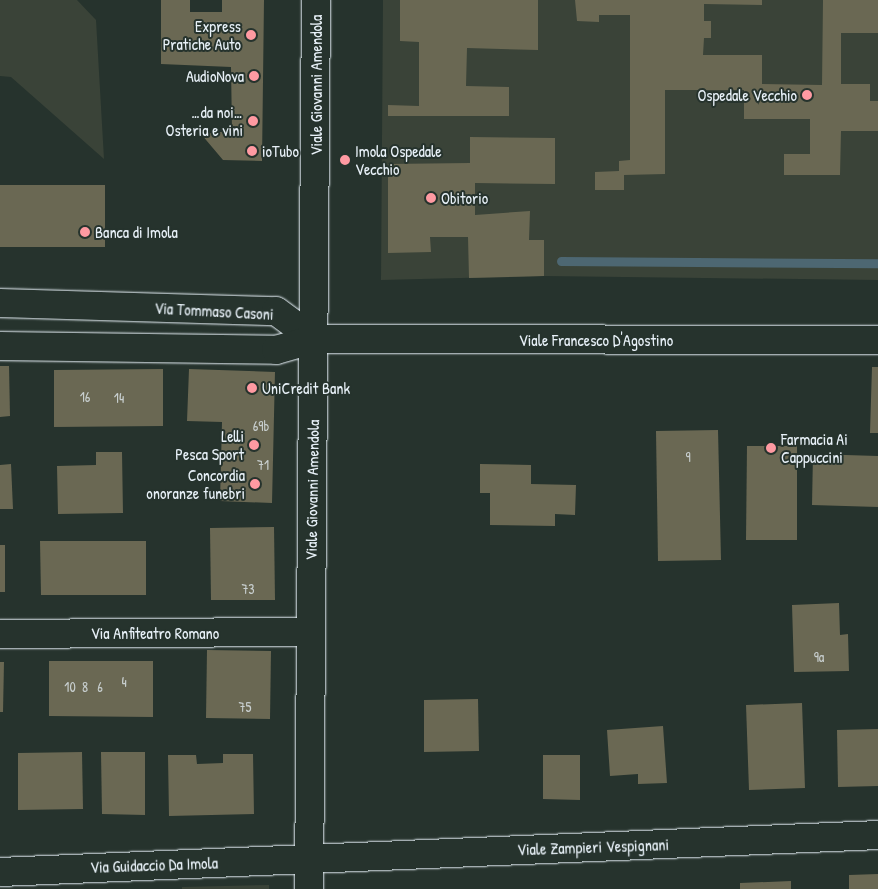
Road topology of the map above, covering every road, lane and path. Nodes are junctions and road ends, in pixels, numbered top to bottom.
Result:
1 (316, 0) edge
2 (0, 303) edge
3 (314, 339) junction
4 (878, 340) edge
5 (0, 346) edge
6 (310, 632) junction
7 (0, 634) edge
8 (878, 835) edge
9 (309, 859) junction
10 (0, 872) edge
11 (309, 889) edge

1 - 3 street, Viale Giovanni Amendola
2 - 3 street, Via Tommaso Casoni
3 - 4 street, Viale Francesco D'Agostino
3 - 5 street
3 - 6 street, Viale Giovanni Amendola
6 - 7 street, Via Anfiteatro Romano
6 - 9 street, Viale Giovanni Amendola
8 - 9 street, Viale Zampieri Vespignani
9 - 10 street, Via Guidaccio Da Imola
9 - 11 street, Viale Giovanni Amendola

